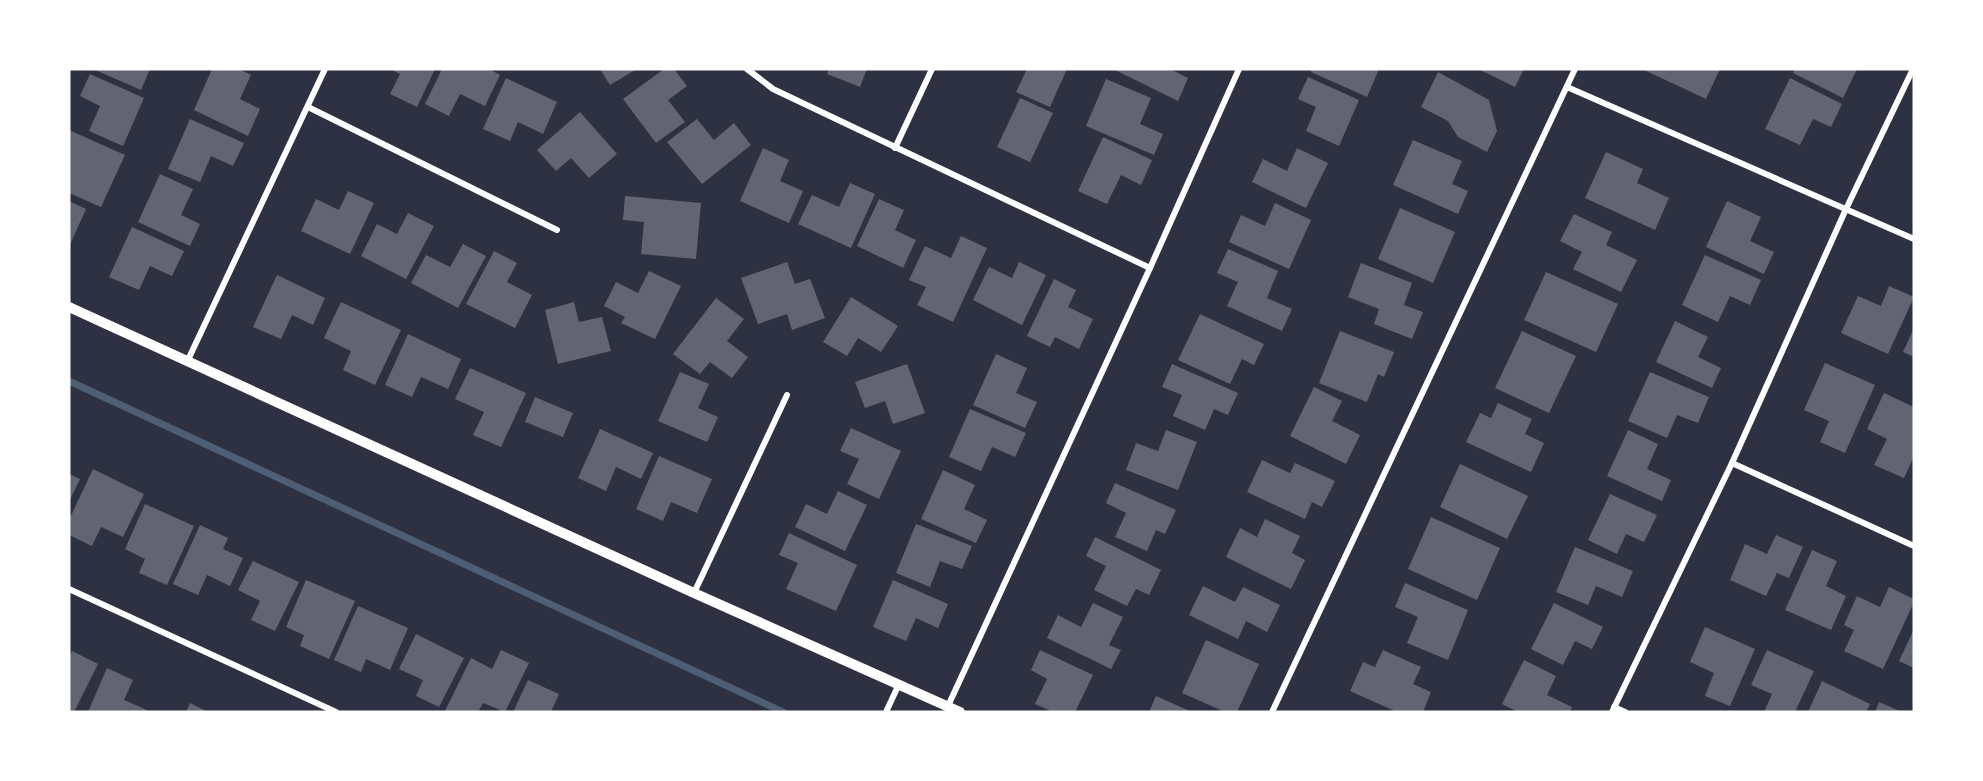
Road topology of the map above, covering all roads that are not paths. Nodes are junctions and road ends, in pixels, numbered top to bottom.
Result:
1 (325, 69) edge
2 (747, 69) edge
3 (932, 69) edge
4 (1239, 69) edge
5 (1575, 69) edge
6 (1913, 69) edge
7 (1567, 87) junction
8 (308, 107) junction
9 (895, 148) junction
10 (1846, 209) junction
11 (557, 230) dead end
12 (1914, 239) edge
13 (1150, 268) junction
14 (69, 308) edge
15 (187, 362) junction
16 (787, 394) dead end
17 (1732, 463) junction
18 (1914, 546) edge
19 (69, 589) edge
20 (694, 593) junction
21 (899, 684) junction
22 (948, 706) junction
23 (1613, 710) edge
24 (336, 712) edge
25 (886, 712) edge
26 (960, 712) edge
27 (1272, 712) edge
28 (1625, 712) edge

1 - 8 street
2 - 9 street
3 - 9 street
4 - 13 street
5 - 7 street
6 - 10 street
7 - 10 street
7 - 27 street
8 - 11 street
8 - 15 street
9 - 13 street
10 - 12 street
10 - 17 street
13 - 22 street
14 - 15 street
15 - 20 street
16 - 20 street
17 - 18 street
17 - 23 street
19 - 24 street
20 - 21 street
21 - 22 street
21 - 25 street
22 - 26 street
23 - 28 street

